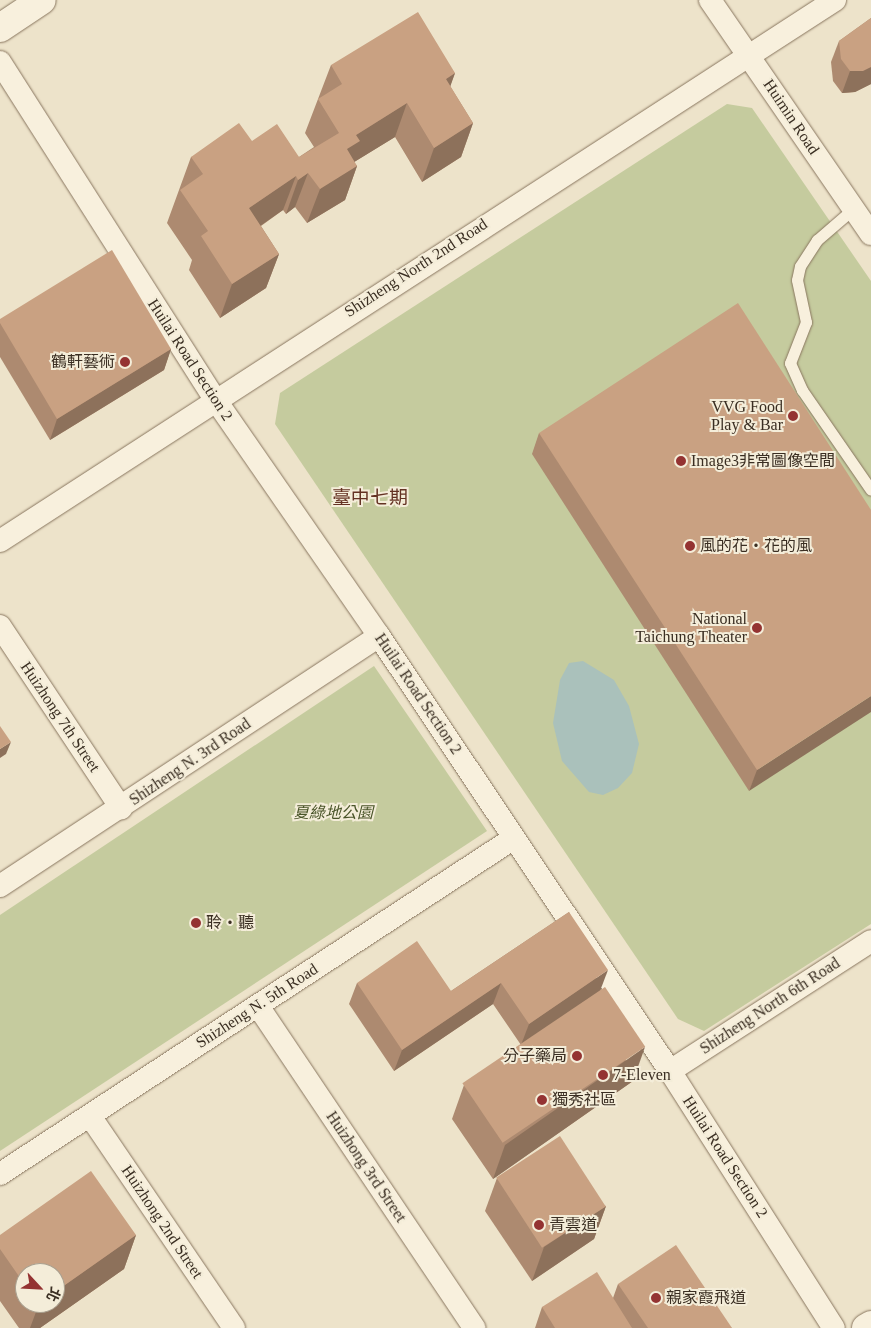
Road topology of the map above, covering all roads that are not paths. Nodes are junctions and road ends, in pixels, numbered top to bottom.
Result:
1 (42, 0) edge
2 (710, 0) edge
3 (835, 0) edge
4 (0, 28) edge
5 (748, 55) junction
6 (0, 62) edge
7 (853, 208) junction
8 (871, 234) edge
9 (217, 402) junction
10 (871, 490) edge
11 (0, 541) edge
12 (0, 626) edge
13 (379, 636) junction
14 (121, 808) junction
15 (514, 838) junction
16 (0, 886) edge
17 (871, 941) edge
18 (258, 1006) junction
19 (670, 1071) junction
20 (90, 1116) junction
21 (0, 1174) edge
22 (871, 1325) edge
23 (234, 1328) edge
24 (474, 1328) edge
25 (834, 1328) edge
26 (866, 1328) edge

1 - 4 street
2 - 5 street, Huimin Road
3 - 5 street, Shizheng North 2nd Road
5 - 7 street, Huimin Road
5 - 9 street, Shizheng North 2nd Road
6 - 9 street, Huilai Road Section 2
7 - 8 street, Huimin Road
7 - 10 lane
9 - 11 street, Shizheng North 2nd Road
9 - 13 street, Huilai Road Section 2
12 - 14 street, Huizhong 7th Street
13 - 14 street, Shizheng N. 3rd Road
13 - 15 street, Huilai Road Section 2
14 - 16 street, Shizheng N. 3rd Road
15 - 18 street, Shizheng N. 5th Road
15 - 19 street, Huilai Road Section 2
17 - 19 street, Shizheng North 6th Road
18 - 20 street, Shizheng N. 5th Road
18 - 24 street, Huizhong 3rd Street
19 - 25 street, Huilai Road Section 2
20 - 21 street, Shizheng N. 5th Road
20 - 23 street, Huizhong 2nd Street
22 - 26 street

